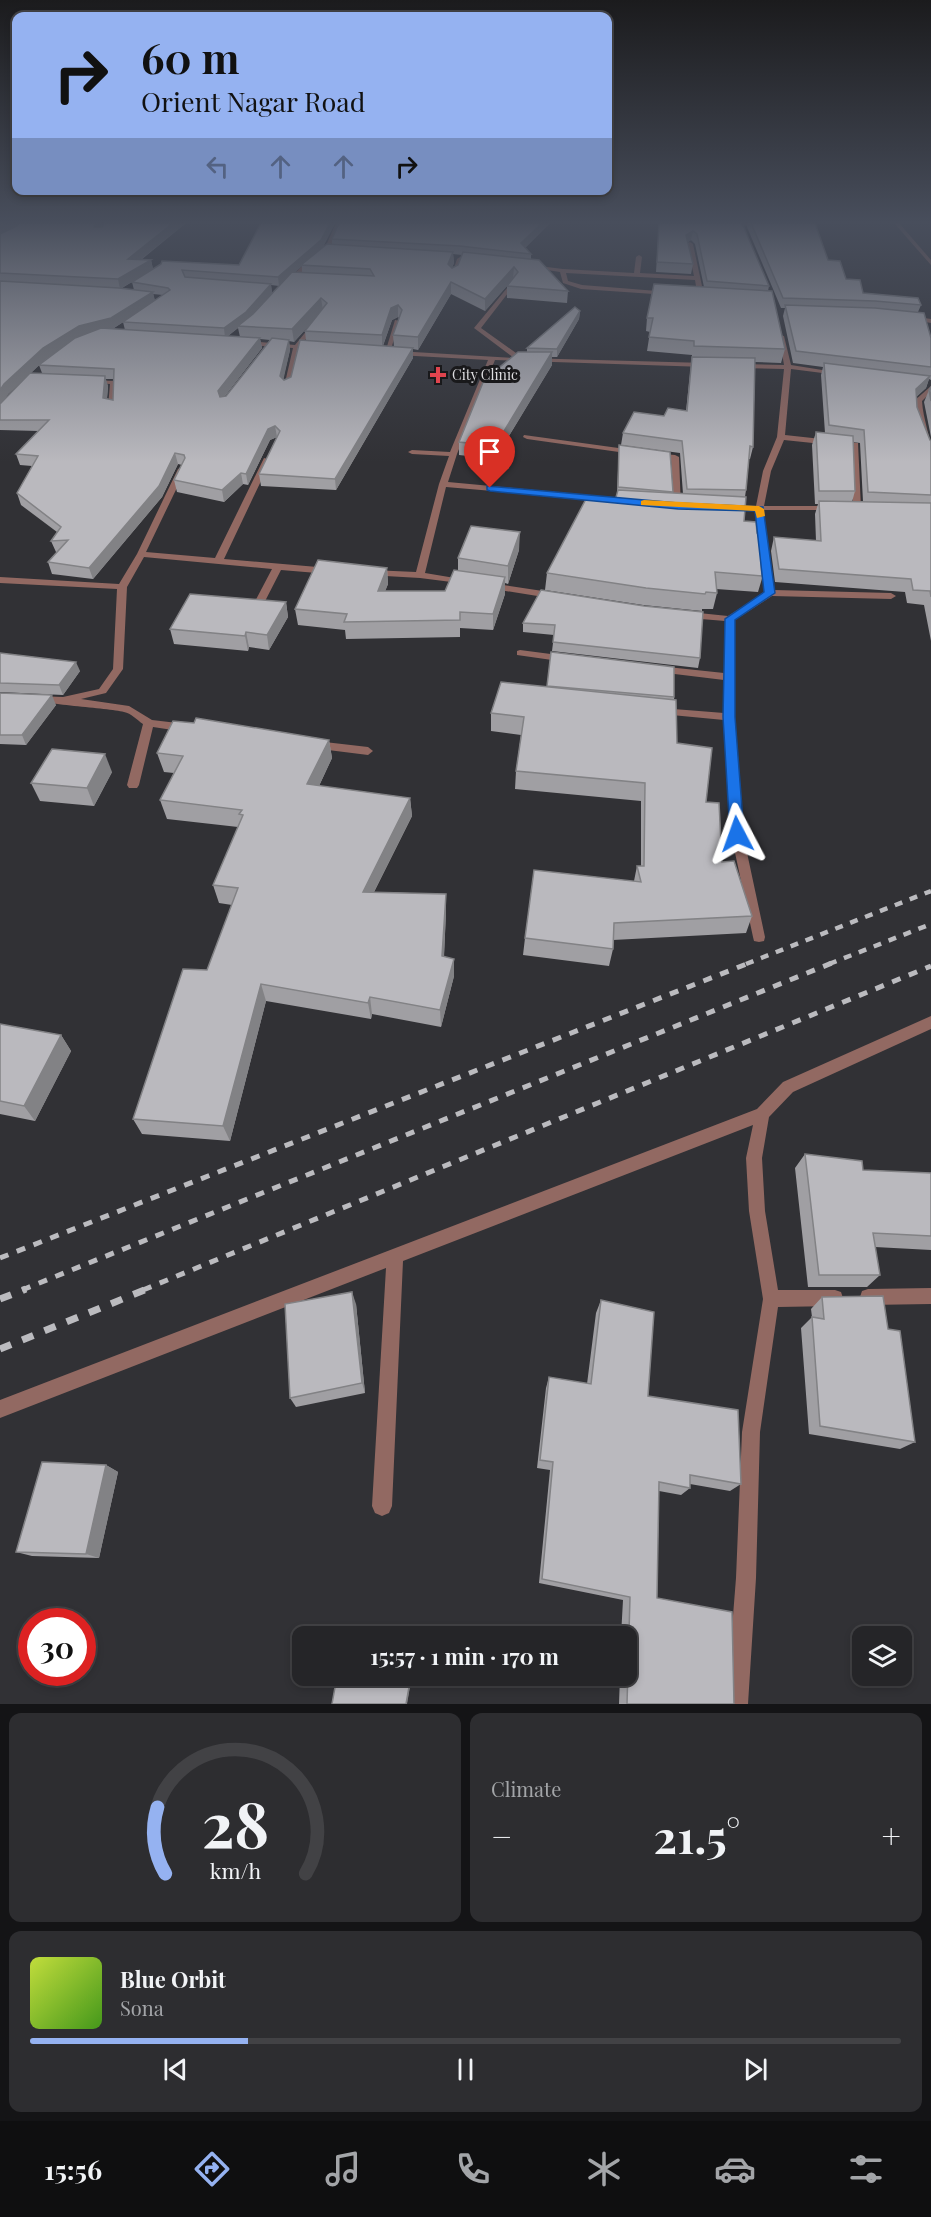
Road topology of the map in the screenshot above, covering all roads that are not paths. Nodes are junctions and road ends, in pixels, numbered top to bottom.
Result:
1 (497, 303) edge
2 (323, 314) edge
3 (907, 318) edge
4 (397, 321) edge
5 (931, 322) edge
6 (778, 323) edge
7 (237, 343) edge
8 (271, 344) junction
9 (297, 346) junction
10 (320, 348) edge
11 (377, 352) edge
12 (387, 352) junction
13 (264, 353) edge
14 (492, 359) junction
15 (521, 360) junction
16 (718, 365) edge
17 (730, 366) edge
18 (788, 367) junction
19 (844, 374) edge
20 (79, 381) edge
21 (922, 382) edge
22 (931, 386) edge
23 (287, 387) edge
24 (112, 407) edge
25 (527, 437) dead end
26 (781, 437) junction
27 (271, 451) edge
28 (412, 452) dead end
29 (931, 452) edge
30 (453, 454) junction
31 (182, 468) edge
32 (443, 484) junction
33 (643, 502) edge
34 (667, 505) edge
35 (678, 506) junction
36 (690, 506) edge
37 (725, 507) edge
38 (857, 508) junction
39 (868, 508) edge
40 (759, 509) junction
41 (141, 554) junction
42 (219, 559) junction
43 (277, 568) junction
44 (337, 571) edge
45 (360, 572) edge
46 (420, 575) junction
47 (0, 580) edge
48 (122, 587) junction
49 (770, 593) junction
50 (891, 596) dead end
51 (566, 598) edge
52 (256, 609) edge
53 (676, 614) edge
54 (730, 619) junction
55 (520, 653) dead end
56 (578, 660) edge
57 (647, 668) edge
58 (729, 677) junction
59 (21, 698) edge
60 (63, 700) junction
61 (647, 710) edge
62 (729, 717) junction
63 (149, 723) junction
64 (195, 729) edge
65 (299, 742) edge
66 (368, 752) dead end
67 (133, 785) dead end
68 (759, 937) dead end
69 (931, 1022) edge
70 (762, 1114) junction
71 (395, 1256) junction
72 (931, 1296) edge
73 (771, 1299) junction
74 (0, 1409) edge
75 (382, 1506) dead end
76 (737, 1704) edge

1 - 15 street
2 - 9 street
3 - 5 street
4 - 12 street
6 - 18 street
7 - 8 street
8 - 9 street
8 - 13 street
9 - 10 street
9 - 23 street
11 - 12 street
12 - 14 street
14 - 15 street
14 - 30 street
15 - 16 street
17 - 18 street
18 - 19 street
18 - 26 street
20 - 24 street
21 - 22 street
22 - 29 street
25 - 35 street
26 - 38 street
26 - 40 street
27 - 42 street
28 - 30 street
30 - 32 street
31 - 41 street
32 - 33 street
32 - 46 street
34 - 35 street
35 - 36 street
37 - 40 street
38 - 39 street
38 - 40 street
40 - 49 street
41 - 42 street
41 - 48 street
42 - 43 street
43 - 44 street
43 - 52 street
45 - 46 street
46 - 51 street
47 - 48 street
48 - 60 street
49 - 50 street
49 - 54 street
53 - 54 street
54 - 58 street
55 - 56 street
57 - 58 street
58 - 62 street
59 - 60 street
60 - 63 street
61 - 62 street
62 - 68 street
63 - 64 street
63 - 67 street
65 - 66 street
69 - 70 street
70 - 71 street
70 - 73 street
71 - 74 street
71 - 75 street
72 - 73 street
73 - 76 street

